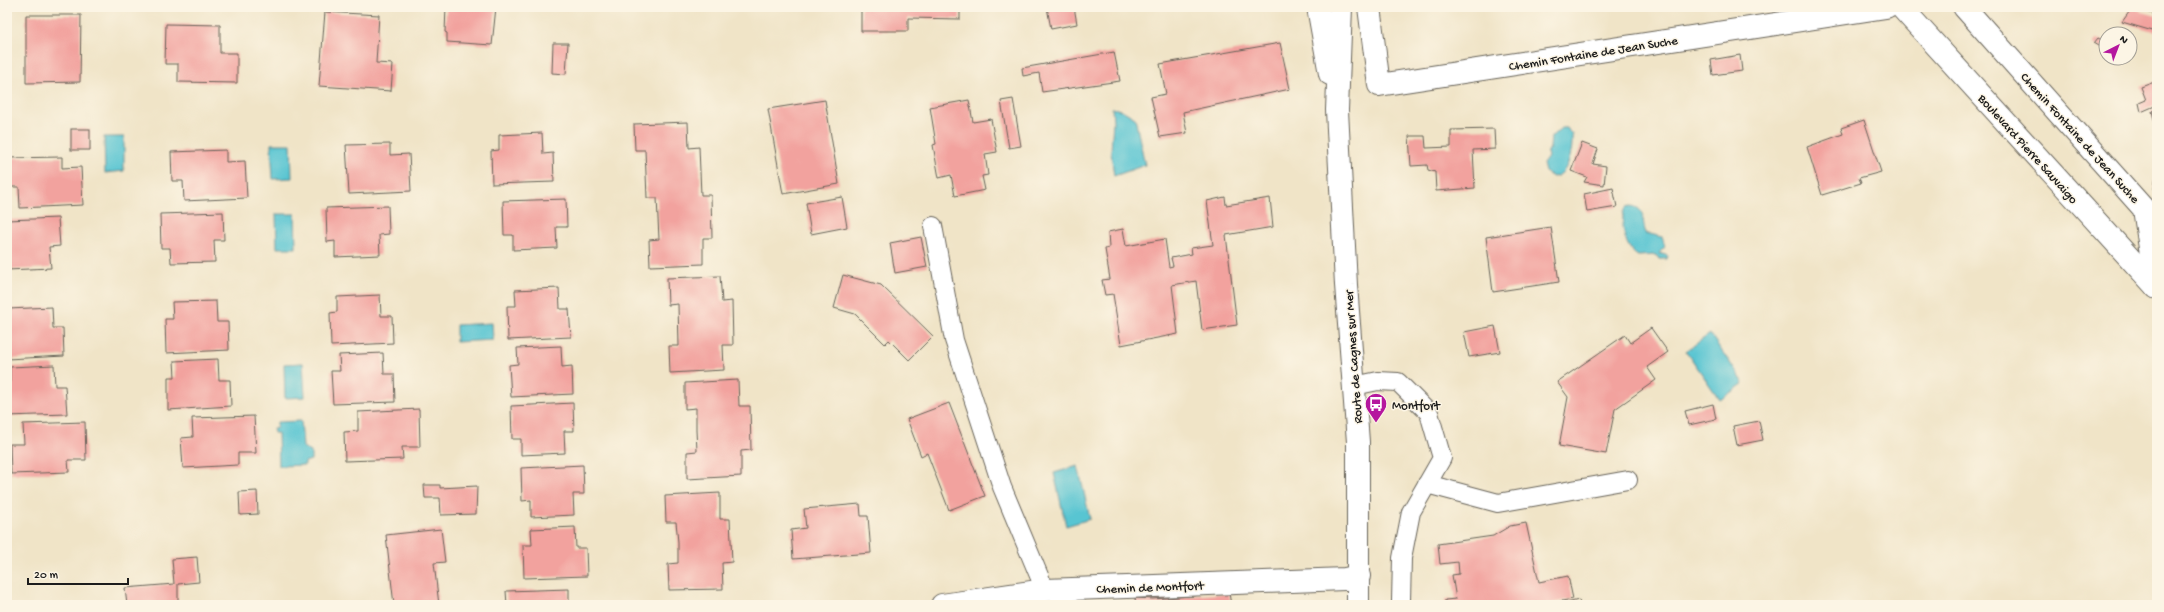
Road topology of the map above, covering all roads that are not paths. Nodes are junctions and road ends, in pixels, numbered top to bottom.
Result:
1 (1318, 7) edge
2 (1341, 7) edge
3 (1369, 7) edge
4 (1886, 7) edge
5 (1901, 7) edge
6 (1964, 7) edge
7 (1337, 110) junction
8 (933, 226) dead end
9 (2157, 288) edge
10 (1354, 386) junction
11 (1628, 480) dead end
12 (1427, 484) junction
13 (1360, 576) junction
14 (1045, 590) junction
15 (942, 605) edge
16 (1358, 605) edge
17 (1402, 605) edge

1 - 7 street, Route de Cagnes sur Mer
2 - 7 street, Route de Cagnes sur Mer
3 - 4 street, Chemin Fontaine de Jean Suche
5 - 9 street, Boulevard Pierre Sauvaigo
6 - 9 street, Chemin Fontaine de Jean Suche
7 - 10 street, Route de Cagnes sur Mer
8 - 14 lane
10 - 12 lane
10 - 13 street, Route de Cagnes sur Mer
11 - 12 lane
12 - 17 lane
13 - 14 street, Chemin de Montfort
13 - 16 street, Route de Cagnes sur Mer
14 - 15 street, Chemin de Montfort

